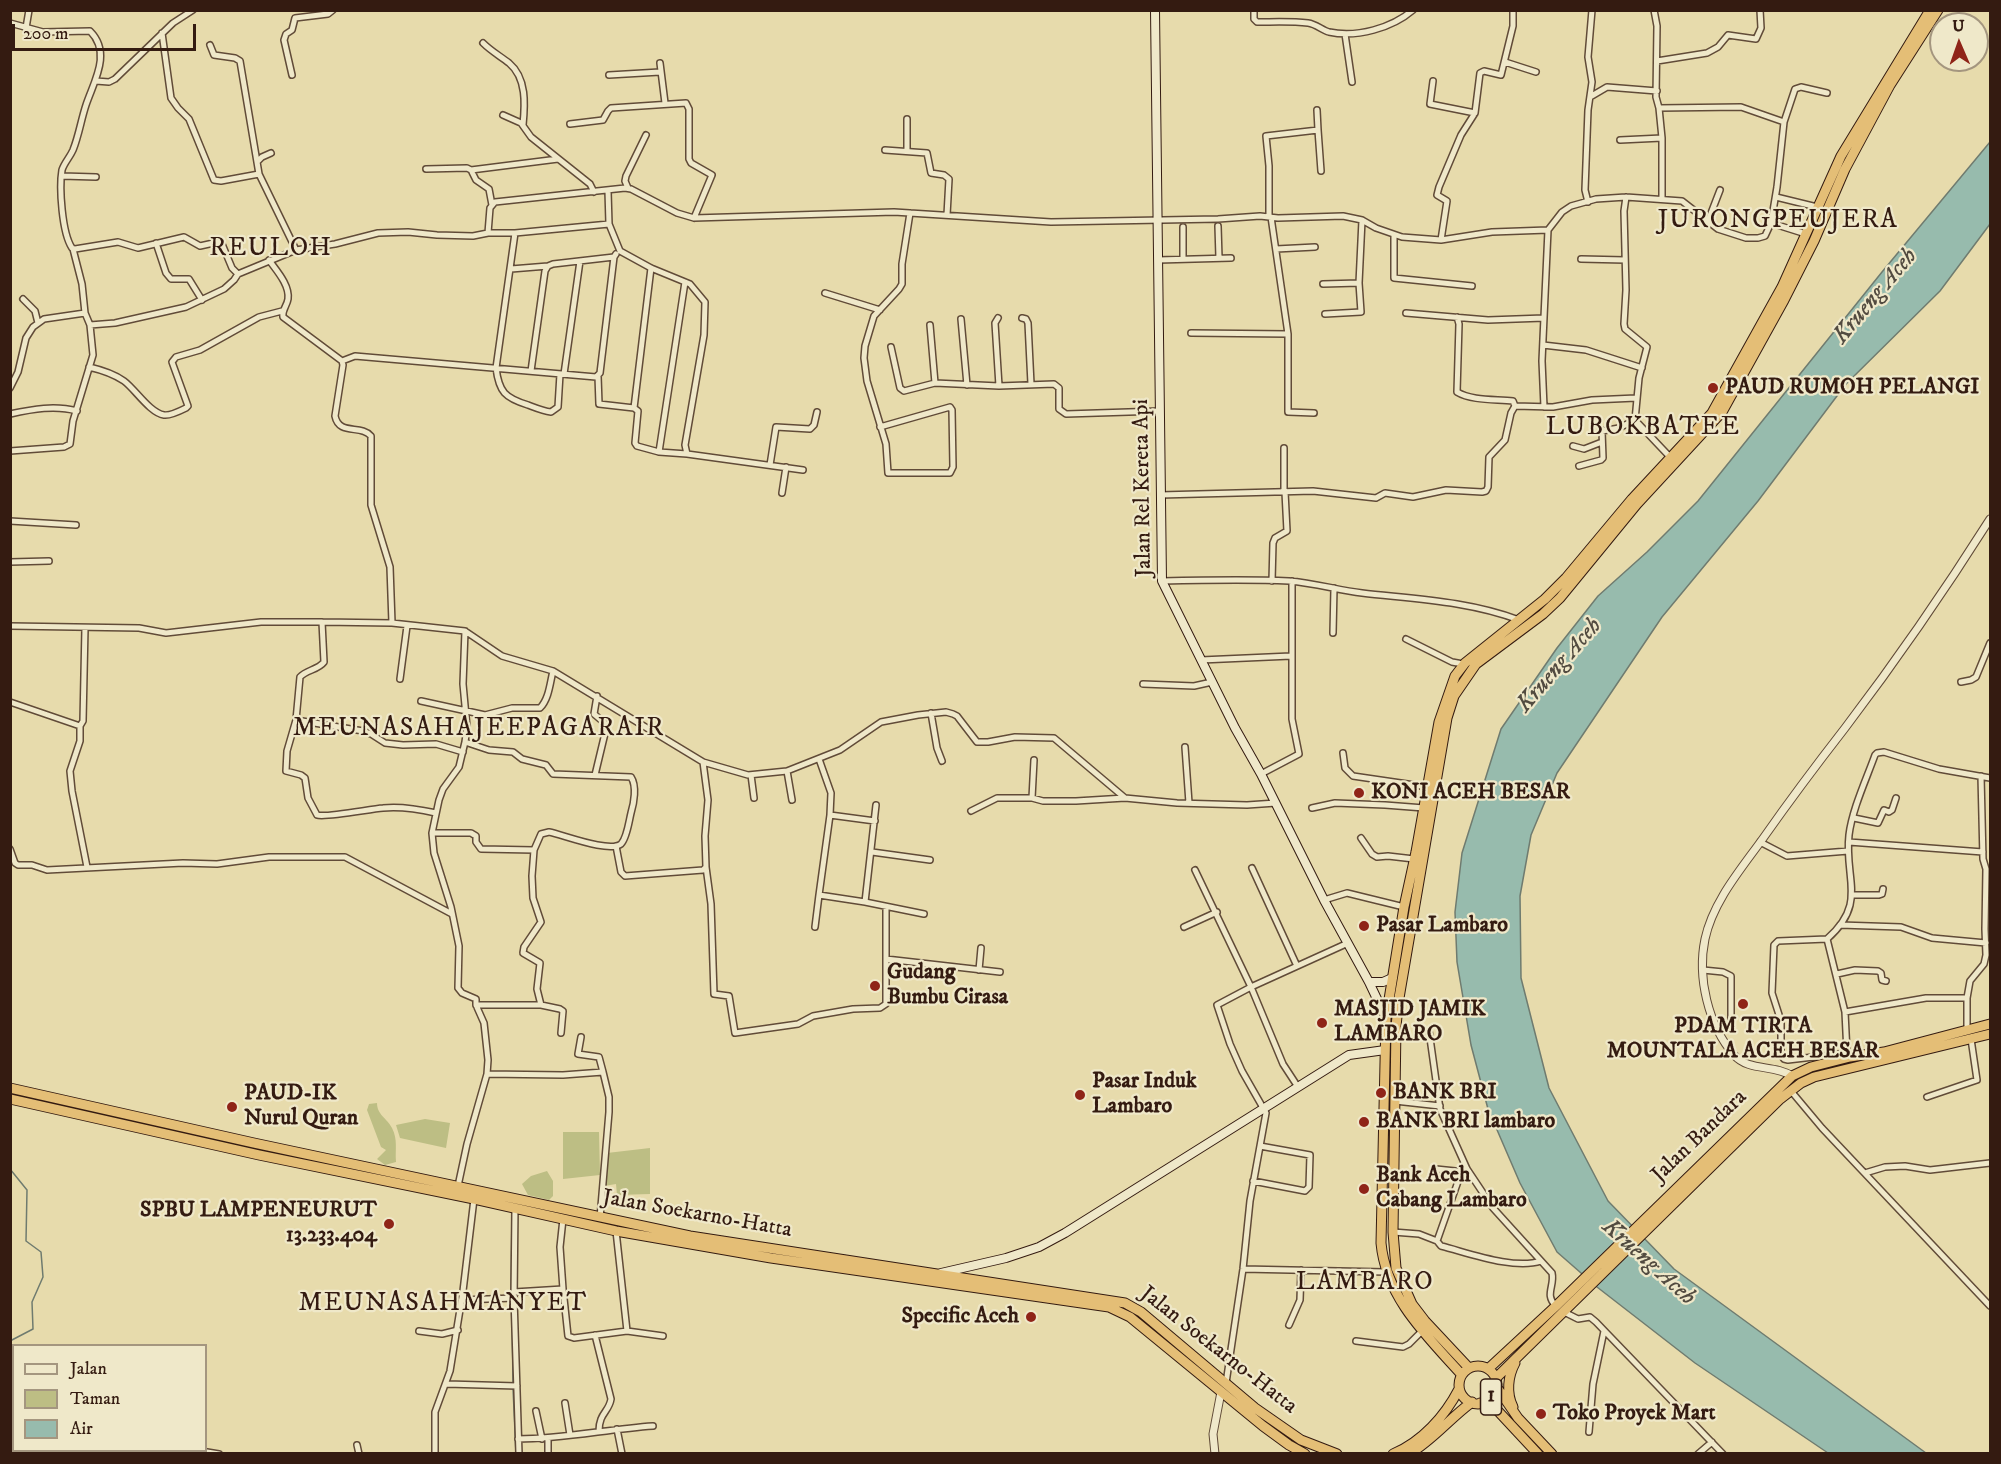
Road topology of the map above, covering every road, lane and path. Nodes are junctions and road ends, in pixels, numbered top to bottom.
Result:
1 (29, 10) edge
2 (193, 10) edge
3 (333, 10) edge
4 (1155, 10) edge
5 (1254, 10) edge
6 (1413, 10) edge
7 (1513, 10) edge
8 (1592, 10) edge
9 (1654, 10) edge
10 (1760, 10) edge
11 (1930, 10) edge
12 (1938, 10) edge
13 (10, 23) edge
14 (26, 28) junction
15 (162, 33) junction
16 (1345, 34) junction
17 (483, 43) dead end
18 (210, 45) dead end
19 (1657, 61) junction
20 (1505, 62) junction
21 (660, 63) dead end
22 (660, 72) junction
23 (1536, 72) dead end
24 (292, 75) dead end
25 (609, 75) dead end
26 (96, 81) junction
27 (1433, 81) dead end
28 (1352, 82) dead end
29 (1657, 91) junction
30 (1827, 93) dead end
31 (1590, 97) junction
32 (665, 103) junction
33 (1659, 108) junction
34 (1317, 110) dead end
35 (1475, 112) junction
36 (503, 115) dead end
37 (907, 119) dead end
38 (1784, 123) junction
39 (570, 124) dead end
40 (523, 125) junction
41 (1318, 130) junction
42 (646, 135) dead end
43 (1662, 138) junction
44 (1620, 140) dead end
45 (885, 150) dead end
46 (908, 151) junction
47 (272, 153) dead end
48 (558, 159) junction
49 (257, 162) junction
50 (426, 169) dead end
51 (471, 170) junction
52 (1321, 171) dead end
53 (259, 174) junction
54 (62, 176) junction
55 (96, 177) dead end
56 (626, 188) junction
57 (1720, 189) dead end
58 (608, 191) junction
59 (594, 192) junction
60 (1626, 197) junction
61 (1776, 197) junction
62 (1662, 199) junction
63 (1588, 201) junction
64 (492, 205) junction
65 (1817, 207) junction
66 (910, 213) junction
67 (947, 215) junction
68 (1270, 217) junction
69 (694, 218) junction
70 (1157, 220) junction
71 (1362, 220) junction
72 (1708, 221) junction
73 (1771, 223) junction
74 (609, 224) junction
75 (1218, 226) dead end
76 (1183, 227) dead end
77 (1548, 230) junction
78 (488, 233) junction
79 (515, 233) junction
80 (1806, 234) junction
81 (1394, 235) junction
82 (1441, 240) junction
83 (156, 243) junction
84 (1315, 247) dead end
85 (73, 249) junction
86 (1276, 249) junction
87 (296, 250) junction
88 (620, 251) junction
89 (614, 257) junction
90 (1219, 258) junction
91 (1231, 258) dead end
92 (1183, 259) junction
93 (1581, 259) dead end
94 (269, 260) junction
95 (1158, 260) junction
96 (1625, 260) junction
97 (580, 261) junction
98 (548, 266) junction
99 (651, 268) junction
100 (511, 269) junction
101 (238, 274) junction
102 (685, 282) junction
103 (1359, 283) junction
104 (1323, 284) dead end
105 (1472, 286) dead end
106 (825, 294) dead end
107 (23, 299) dead end
108 (202, 300) junction
109 (880, 310) junction
110 (282, 311) junction
111 (85, 313) junction
112 (1406, 313) dead end
113 (1325, 314) dead end
114 (1457, 317) junction
115 (998, 318) dead end
116 (1022, 318) dead end
117 (1544, 318) junction
118 (961, 319) dead end
119 (38, 323) junction
120 (90, 325) junction
121 (930, 325) dead end
122 (1765, 326) junction
123 (1191, 333) dead end
124 (1288, 334) junction
125 (1543, 345) junction
126 (891, 347) dead end
127 (342, 362) junction
128 (89, 367) junction
129 (496, 368) junction
130 (1642, 368) junction
131 (531, 371) junction
132 (562, 374) junction
133 (598, 376) junction
134 (935, 383) junction
135 (1031, 384) junction
136 (967, 385) junction
137 (999, 386) junction
138 (10, 388) edge
139 (1636, 399) junction
140 (1515, 406) junction
141 (1544, 407) junction
142 (634, 408) junction
143 (77, 411) junction
144 (1160, 411) junction
145 (817, 412) dead end
146 (1314, 413) dead end
147 (10, 414) edge
148 (1635, 420) junction
149 (880, 427) junction
150 (1602, 442) junction
151 (1573, 446) dead end
152 (1284, 448) dead end
153 (10, 452) edge
154 (659, 452) junction
155 (687, 454) junction
156 (1670, 458) junction
157 (770, 465) junction
158 (1579, 466) dead end
159 (786, 468) junction
160 (803, 470) dead end
161 (1285, 492) junction
162 (782, 493) dead end
163 (1160, 495) junction
164 (1990, 519) edge
165 (10, 521) edge
166 (76, 525) dead end
167 (49, 561) dead end
168 (10, 562) edge
169 (1272, 581) junction
170 (1292, 581) junction
171 (1162, 582) junction
172 (1334, 588) junction
173 (1519, 620) junction
174 (322, 622) junction
175 (392, 623) junction
176 (10, 626) edge
177 (407, 626) junction
178 (85, 628) junction
179 (465, 631) junction
180 (1333, 633) dead end
181 (1406, 639) dead end
182 (1990, 643) edge
183 (1291, 656) junction
184 (1201, 660) junction
185 (1465, 663) junction
186 (553, 671) junction
187 (400, 680) dead end
188 (1212, 682) junction
189 (1961, 682) dead end
190 (1143, 684) dead end
191 (597, 696) junction
192 (421, 701) dead end
193 (10, 702) edge
194 (465, 712) junction
195 (931, 713) junction
196 (296, 720) junction
197 (80, 726) junction
198 (465, 742) junction
199 (1185, 747) dead end
200 (463, 752) junction
201 (1343, 753) dead end
202 (819, 759) junction
203 (1034, 760) dead end
204 (942, 761) dead end
205 (703, 762) junction
206 (787, 771) junction
207 (1261, 774) junction
208 (595, 775) junction
209 (751, 775) junction
210 (1981, 776) junction
211 (1990, 778) edge
212 (1428, 787) junction
213 (754, 798) dead end
214 (1032, 798) junction
215 (1125, 798) junction
216 (1896, 798) dead end
217 (792, 800) dead end
218 (1188, 803) junction
219 (1275, 803) junction
220 (876, 805) dead end
221 (1312, 808) dead end
222 (1424, 808) junction
223 (971, 811) dead end
224 (436, 813) junction
225 (830, 815) junction
226 (1854, 818) junction
227 (874, 821) junction
228 (432, 833) junction
229 (1360, 838) dead end
230 (1760, 842) junction
231 (1849, 842) junction
232 (616, 846) junction
233 (10, 849) edge
234 (534, 850) junction
235 (1848, 851) junction
236 (872, 852) junction
237 (1983, 852) junction
238 (1418, 855) junction
239 (930, 860) dead end
240 (87, 867) junction
241 (706, 867) junction
242 (1252, 868) dead end
243 (1988, 869) edge
244 (1195, 870) dead end
245 (1883, 888) dead end
246 (819, 895) junction
247 (1852, 895) junction
248 (1324, 900) junction
249 (865, 902) junction
250 (886, 907) junction
251 (1404, 907) junction
252 (1217, 912) junction
253 (452, 914) junction
254 (924, 914) dead end
255 (1840, 925) junction
256 (815, 927) dead end
257 (1184, 927) dead end
258 (1827, 939) junction
259 (1988, 940) edge
260 (1348, 943) junction
261 (981, 948) dead end
262 (886, 959) junction
263 (1297, 966) junction
264 (979, 970) junction
265 (1703, 970) junction
266 (1000, 972) dead end
267 (1837, 974) junction
268 (1392, 978) junction
269 (1369, 981) junction
270 (1886, 981) dead end
271 (1251, 987) junction
272 (1967, 998) junction
273 (476, 1005) junction
274 (541, 1005) junction
275 (1845, 1012) junction
276 (1386, 1018) junction
277 (1990, 1024) edge
278 (1717, 1027) junction
279 (1429, 1031) dead end
280 (561, 1033) dead end
281 (1969, 1034) junction
282 (1990, 1034) edge
283 (581, 1037) dead end
284 (1385, 1050) junction
285 (1848, 1055) junction
286 (1885, 1056) junction
287 (1784, 1059) junction
288 (1782, 1069) junction
289 (603, 1072) junction
290 (487, 1074) junction
291 (1792, 1076) junction
292 (1298, 1087) junction
293 (10, 1088) edge
294 (1791, 1091) junction
295 (1777, 1095) junction
296 (1927, 1097) dead end
297 (10, 1100) edge
298 (1395, 1101) junction
299 (1440, 1106) junction
300 (1264, 1109) junction
301 (1260, 1146) junction
302 (294, 1152) junction
303 (292, 1162) junction
304 (1990, 1163) edge
305 (1436, 1169) dead end
306 (1467, 1169) junction
307 (1461, 1173) junction
308 (1865, 1173) junction
309 (1253, 1181) junction
310 (458, 1186) junction
311 (474, 1199) junction
312 (505, 1202) junction
313 (515, 1208) junction
314 (600, 1218) junction
315 (563, 1219) junction
316 (616, 1231) junction
317 (1393, 1232) junction
318 (1437, 1241) junction
319 (1541, 1261) junction
320 (846, 1264) junction
321 (1243, 1269) junction
322 (1301, 1270) junction
323 (1386, 1272) junction
324 (939, 1273) junction
325 (563, 1289) junction
326 (512, 1296) junction
327 (462, 1300) junction
328 (1556, 1306) junction
329 (1990, 1306) edge
330 (1564, 1312) junction
331 (1289, 1324) dead end
332 (458, 1330) junction
333 (1422, 1330) junction
334 (419, 1331) dead end
335 (627, 1331) junction
336 (1604, 1331) junction
337 (595, 1335) junction
338 (663, 1336) dead end
339 (1356, 1341) dead end
340 (1519, 1355) junction
341 (1185, 1356) junction
342 (1488, 1369) junction
343 (1466, 1372) junction
344 (1226, 1383) junction
345 (1496, 1383) junction
346 (447, 1384) junction
347 (513, 1386) junction
348 (1460, 1389) junction
349 (1221, 1392) junction
350 (565, 1402) dead end
351 (1476, 1403) junction
352 (536, 1411) dead end
353 (1518, 1418) junction
354 (653, 1426) dead end
355 (617, 1429) junction
356 (599, 1431) junction
357 (1589, 1432) dead end
358 (570, 1435) junction
359 (545, 1438) junction
360 (518, 1439) junction
361 (1712, 1442) junction
362 (357, 1445) dead end
363 (148, 1452) edge
364 (94, 1453) edge
365 (359, 1454) edge
366 (435, 1454) edge
367 (519, 1454) edge
368 (548, 1454) edge
369 (622, 1454) edge
370 (1215, 1454) edge
371 (1305, 1454) edge
372 (1337, 1454) edge
373 (1392, 1454) edge
374 (1409, 1454) edge
375 (1538, 1454) edge
376 (1552, 1454) edge
377 (1698, 1454) edge
378 (1723, 1454) edge

1 - 14 street
2 - 15 street
3 - 24 street
4 - 70 main road, Jalan Rel Kereta Api
5 - 16 street
6 - 16 street
7 - 20 street
8 - 31 street
9 - 19 street
10 - 19 street
11 - 65 highway
12 - 122 highway
13 - 14 street
14 - 26 street
15 - 26 street
15 - 53 street
16 - 28 street
17 - 40 street
18 - 49 street
19 - 29 street
20 - 23 street
20 - 35 street
21 - 22 street
22 - 25 street
22 - 32 street
26 - 54 street
27 - 35 street
29 - 31 street
29 - 33 street
30 - 38 street
31 - 63 street
32 - 39 street
32 - 69 street
33 - 38 street
33 - 43 street
34 - 41 street
35 - 82 street
36 - 40 street
37 - 46 street
38 - 61 street
40 - 48 street
41 - 52 street
41 - 68 street
42 - 56 street
43 - 44 street
43 - 62 street
45 - 46 street
46 - 67 street
47 - 49 street
48 - 51 street
48 - 59 street
49 - 53 street
50 - 51 street
51 - 64 street
53 - 87 street
54 - 55 street
54 - 85 street
56 - 58 street
56 - 69 street
57 - 72 street
58 - 59 street
58 - 74 street
59 - 64 street
60 - 62 street
60 - 63 street
60 - 96 street
61 - 65 street
61 - 73 street
62 - 72 street
63 - 77 street
64 - 78 street
65 - 80 highway
66 - 67 street
66 - 69 street
66 - 109 street
67 - 70 street
68 - 70 street
68 - 71 street
68 - 86 street
70 - 95 main road, Jalan Rel Kereta Api
71 - 81 street
71 - 103 street
72 - 73 street
73 - 80 street
74 - 79 street
74 - 88 street
75 - 90 street
76 - 92 street
77 - 82 street
77 - 117 street
78 - 79 street
78 - 87 street
79 - 100 street
80 - 122 highway
81 - 82 street
81 - 105 street
83 - 85 street
83 - 101 street
83 - 108 street
84 - 86 street
85 - 111 street
86 - 124 street
87 - 94 street
88 - 89 street
88 - 99 street
89 - 97 street
89 - 133 street
90 - 91 street
90 - 92 street
92 - 95 street
93 - 96 street
94 - 101 street
94 - 110 street
95 - 144 main road, Jalan Rel Kereta Api
96 - 130 street
97 - 98 street
97 - 132 street
98 - 100 street
98 - 131 street
99 - 102 street
99 - 142 street
100 - 129 street
101 - 108 street
102 - 154 street
102 - 155 street
103 - 104 street
103 - 113 street
106 - 109 street
107 - 119 street
108 - 120 street
109 - 149 street
110 - 127 street
110 - 128 street
111 - 119 street
111 - 120 street
112 - 114 street
114 - 117 street
114 - 140 street
115 - 137 street
116 - 135 street
117 - 125 street
118 - 136 street
119 - 138 street
120 - 128 street
121 - 134 street
122 - 156 highway
122 - 238 highway
123 - 124 street
124 - 146 street
125 - 130 street
125 - 141 street
126 - 134 street
127 - 129 street
127 - 175 street
128 - 143 street
129 - 131 street
129 - 132 street
130 - 139 street
131 - 132 street
132 - 133 street
133 - 142 street
134 - 136 street
135 - 137 street
135 - 144 street
136 - 137 street
139 - 141 street
139 - 148 street
140 - 141 street
140 - 161 street
142 - 154 street
143 - 147 street
143 - 153 street
144 - 163 main road, Jalan Rel Kereta Api
145 - 157 street
148 - 150 street
148 - 156 street
149 - 149 street
150 - 151 street
150 - 158 street
152 - 161 street
154 - 155 street
155 - 157 street
156 - 173 highway
157 - 159 street
159 - 160 street
159 - 162 street
161 - 163 street
161 - 169 street
163 - 171 main road, Jalan Rel Kereta Api
164 - 230 street
165 - 166 street
167 - 168 street
169 - 170 street
169 - 171 street
170 - 172 street
170 - 183 street
171 - 184 main road, Jalan Rel Kereta Api
172 - 173 street
172 - 180 street
173 - 185 highway
174 - 175 street
174 - 178 street
174 - 196 street
175 - 177 street
176 - 178 street
177 - 179 street
177 - 187 street
178 - 197 street
179 - 186 street
179 - 194 street
181 - 185 street
182 - 189 street
183 - 184 street
183 - 207 street
184 - 188 main road, Jalan Rel Kereta Api
185 - 212 highway
186 - 191 street
186 - 194 street
188 - 190 street
188 - 207 main road, Jalan Rel Kereta Api
191 - 205 street
191 - 208 street
192 - 194 street
193 - 197 street
194 - 198 street
195 - 202 street
195 - 204 street
195 - 215 street
196 - 200 street
196 - 224 street
197 - 240 street
198 - 200 street
198 - 208 street
199 - 218 street
200 - 224 street
201 - 212 street
202 - 206 street
202 - 225 street
203 - 214 street
205 - 209 street
205 - 241 street
206 - 209 street
206 - 217 street
207 - 219 main road, Jalan Rel Kereta Api
208 - 232 street
209 - 213 street
210 - 211 street
210 - 226 street
210 - 237 street
212 - 222 highway
214 - 215 street
214 - 223 street
215 - 218 street
216 - 226 street
218 - 219 street
219 - 248 main road, Jalan Rel Kereta Api
220 - 227 street
221 - 222 street
222 - 238 highway
224 - 228 street
225 - 227 street
225 - 246 street
226 - 231 street
227 - 236 street
228 - 234 street
228 - 253 street
229 - 238 street
230 - 235 street
230 - 265 street
231 - 235 street
231 - 237 street
232 - 234 street
232 - 241 street
233 - 240 street
234 - 274 street
235 - 247 street
236 - 239 street
236 - 249 street
237 - 243 street
238 - 251 highway
238 - 298 highway
240 - 253 street
241 - 262 street
242 - 263 street
243 - 259 street
244 - 252 street
245 - 247 street
246 - 249 street
246 - 256 street
247 - 255 street
248 - 251 street
248 - 260 main road, Jalan Rel Kereta Api
249 - 250 street
250 - 254 street
250 - 262 street
251 - 268 highway
252 - 257 street
252 - 271 street
253 - 273 street
255 - 258 street
255 - 259 street
258 - 267 street
258 - 287 street
259 - 272 street
260 - 263 street
260 - 269 main road, Jalan Rel Kereta Api
261 - 264 street
262 - 264 street
263 - 271 street
264 - 266 street
265 - 278 street
265 - 278 street
267 - 270 street
267 - 275 street
268 - 269 main road
268 - 276 highway
269 - 276 main road, Jalan Rel Kereta Api
271 - 292 street
271 - 300 street
272 - 275 street
272 - 281 street
273 - 274 street
273 - 290 street
274 - 280 street
275 - 285 street
276 - 284 highway
277 - 281 highway, Jalan Bandara
278 - 288 street
279 - 299 street
281 - 282 highway, Jalan Bandara
281 - 286 highway, Jalan Bandara
281 - 296 street
283 - 289 street
284 - 292 main road
284 - 323 highway
285 - 286 highway, Jalan Bandara
285 - 287 street
285 - 291 highway, Jalan Bandara
286 - 294 highway, Jalan Bandara
287 - 288 street
288 - 291 street
289 - 290 street
289 - 314 street
290 - 310 street
291 - 295 highway, Jalan Bandara
292 - 300 main road
293 - 302 highway, Jalan Soekarno-Hatta
294 - 295 highway, Jalan Bandara
294 - 308 street
295 - 328 highway, Jalan Bandara
295 - 330 highway, Jalan Bandara
297 - 303 highway, Jalan Soekarno-Hatta
298 - 299 street
298 - 317 highway
299 - 306 street
300 - 301 street
300 - 324 main road
301 - 309 street
301 - 309 street
302 - 303 highway
302 - 310 highway, Jalan Soekarno-Hatta
303 - 311 highway, Jalan Soekarno-Hatta
304 - 308 street
305 - 307 street
306 - 307 street
306 - 319 street
307 - 318 street
308 - 329 street
309 - 321 street
310 - 312 highway, Jalan Soekarno-Hatta
311 - 312 highway, Jalan Soekarno-Hatta
311 - 327 street
312 - 313 highway, Jalan Soekarno-Hatta
312 - 314 highway, Jalan Soekarno-Hatta
313 - 315 highway, Jalan Soekarno-Hatta
313 - 326 street
314 - 320 highway, Jalan Soekarno-Hatta
315 - 316 highway, Jalan Soekarno-Hatta
315 - 325 street
316 - 320 highway, Jalan Soekarno-Hatta
316 - 335 street
317 - 318 street
317 - 343 highway
318 - 319 street
319 - 328 street
320 - 324 highway, Jalan Soekarno-Hatta
320 - 341 highway, Jalan Soekarno-Hatta
321 - 322 street
321 - 344 street
322 - 323 street
322 - 331 street
323 - 333 highway
324 - 341 highway, Jalan Soekarno-Hatta
325 - 326 street
325 - 337 street
326 - 327 street
326 - 347 street
327 - 332 street
328 - 342 highway, Jalan Bandara
330 - 336 street
330 - 340 highway, Jalan Bandara
332 - 334 street
332 - 346 street
333 - 339 street
333 - 343 highway
335 - 337 street
335 - 338 street
336 - 357 street
336 - 361 street
337 - 356 street
340 - 345 highway, Jalan Bandara
340 - 353 highway
341 - 344 highway, Jalan Soekarno-Hatta
341 - 349 highway, Jalan Soekarno-Hatta
342 - 343 highway, 1
342 - 345 highway, 1
343 - 348 highway, 1
344 - 372 highway, Jalan Soekarno-Hatta
345 - 351 highway, 1
345 - 353 highway, 1
346 - 347 street
346 - 366 street
347 - 360 street
348 - 351 highway, 1
348 - 373 highway
349 - 370 street
349 - 371 highway, Jalan Soekarno-Hatta
350 - 358 street
351 - 374 highway
351 - 375 highway, 1
352 - 359 street
353 - 376 highway, 1
354 - 355 street
355 - 356 street
355 - 369 street
356 - 358 street
358 - 359 street
359 - 360 street
359 - 368 street
360 - 367 street
361 - 377 street
361 - 378 street
362 - 365 street
363 - 364 street

